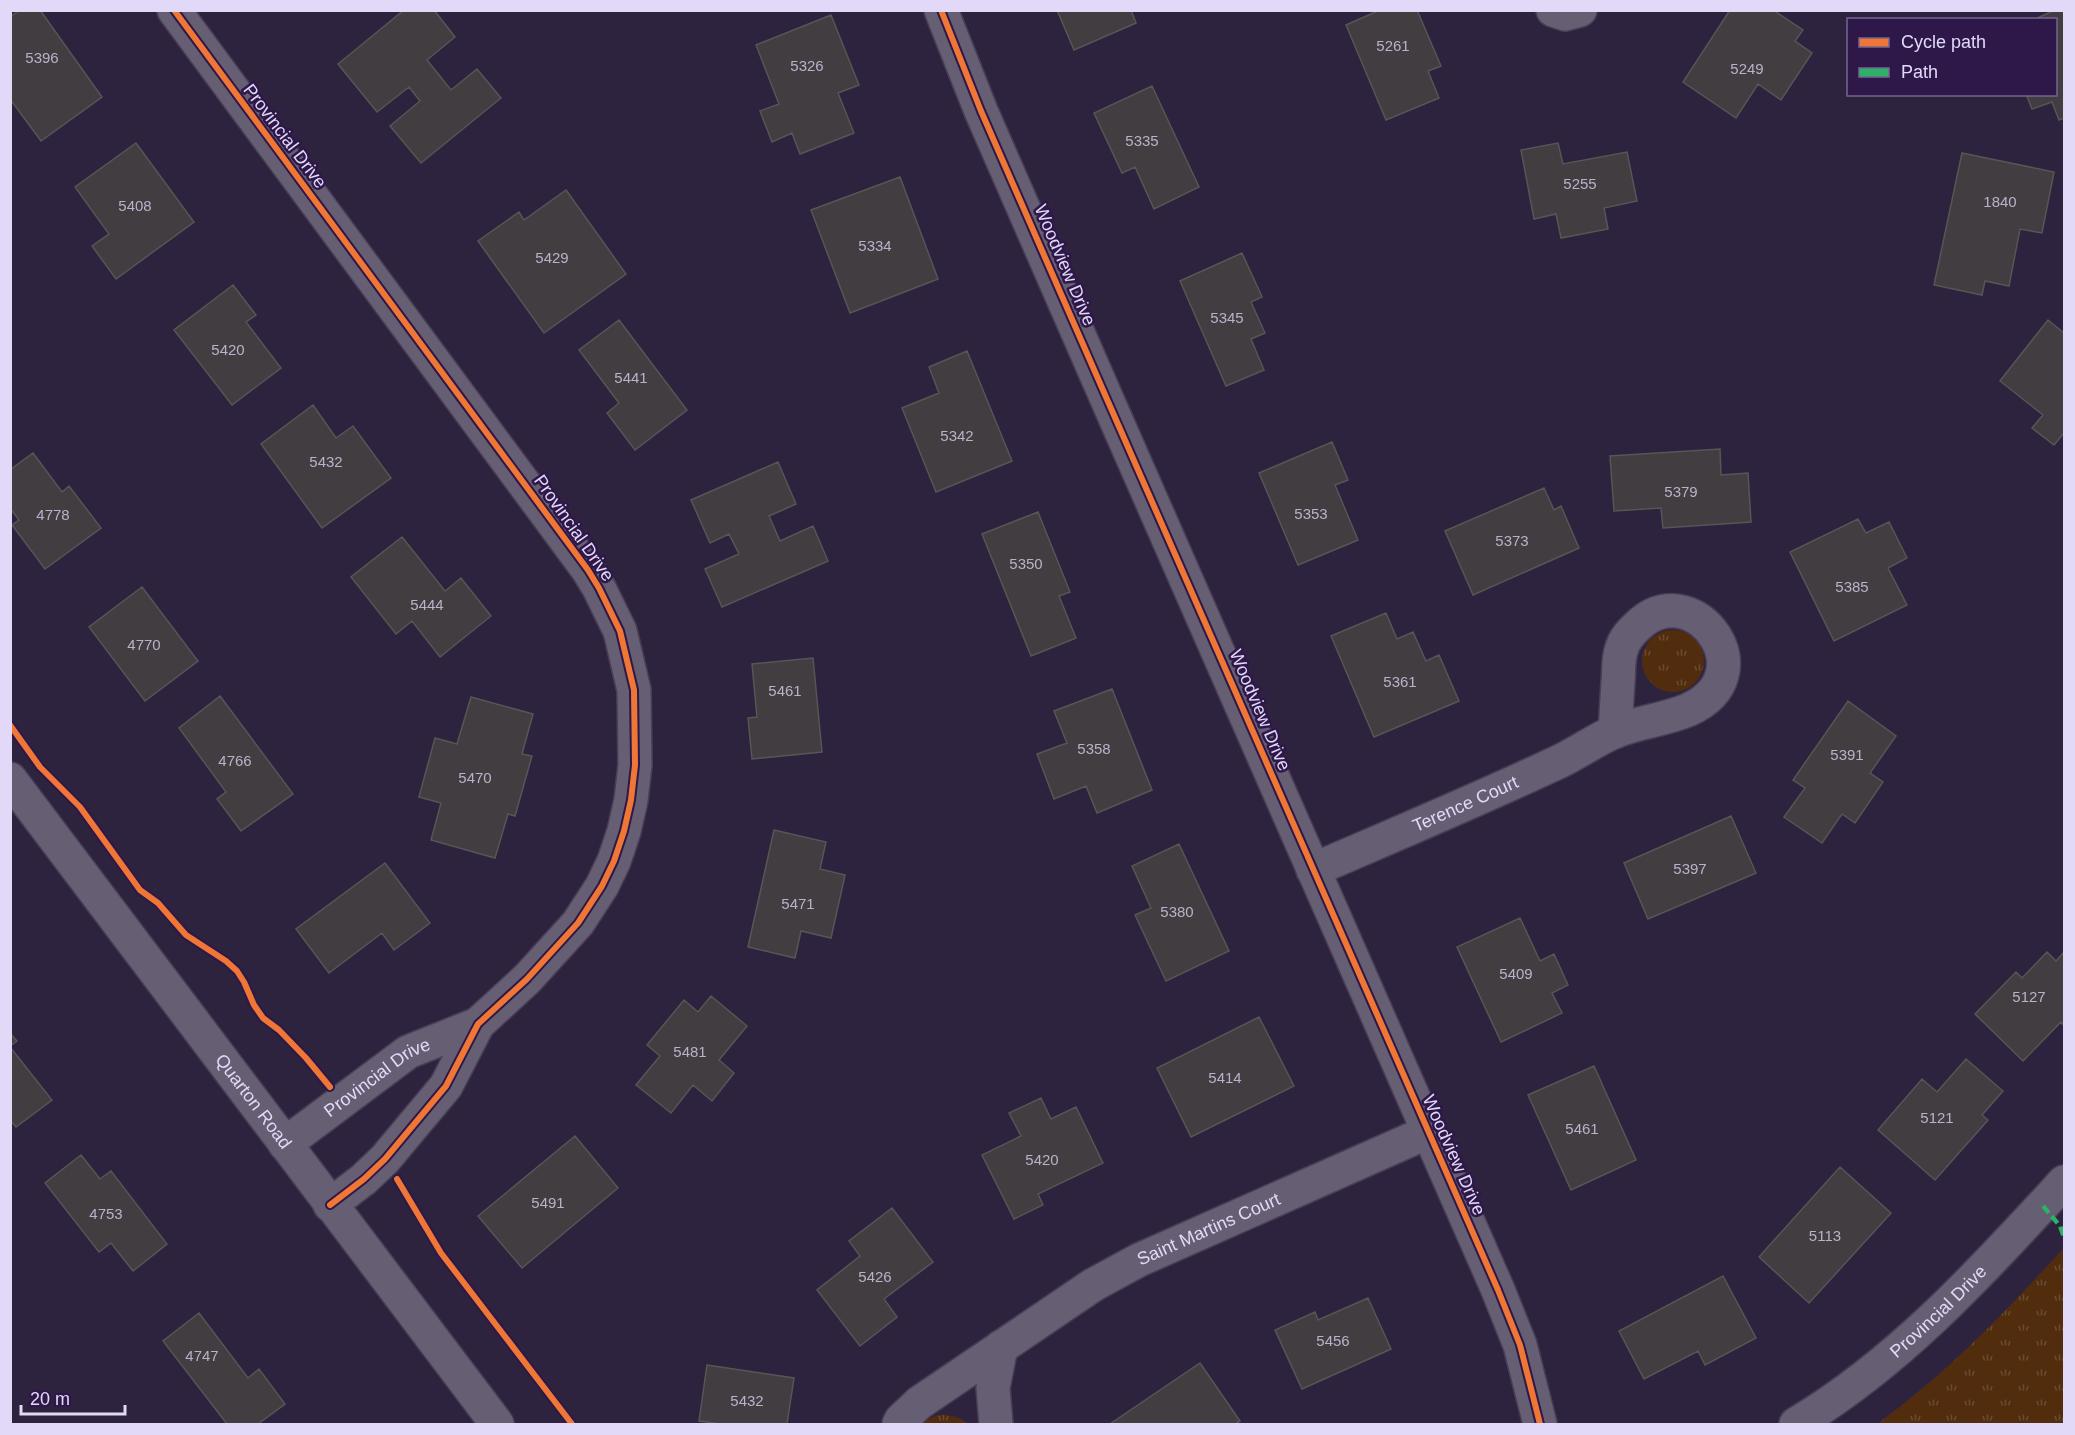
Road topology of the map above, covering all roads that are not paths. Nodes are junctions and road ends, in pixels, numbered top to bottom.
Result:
1 (174, 10) edge
2 (941, 10) edge
3 (1553, 10) edge
4 (1580, 10) edge
5 (1615, 732) dead end
6 (10, 779) edge
7 (1313, 870) junction
8 (478, 1024) junction
9 (1428, 1132) junction
10 (285, 1144) junction
11 (2064, 1182) edge
12 (330, 1205) junction
13 (1001, 1347) junction
14 (496, 1425) edge
15 (899, 1425) edge
16 (996, 1425) edge
17 (1540, 1425) edge
18 (1796, 1425) edge

1 - 8 street, Provincial Drive
2 - 7 street, Woodview Drive
3 - 4 street
5 - 7 street, Terence Court
6 - 10 street, Quarton Road
7 - 9 street, Woodview Drive
8 - 10 street, Provincial Drive
8 - 12 street, Provincial Drive
9 - 13 street, Saint Martins Court
9 - 17 street, Woodview Drive
10 - 12 street, Quarton Road
11 - 18 street, Provincial Drive
12 - 14 street, Quarton Road
13 - 15 street, Saint Martins Court
13 - 16 street

